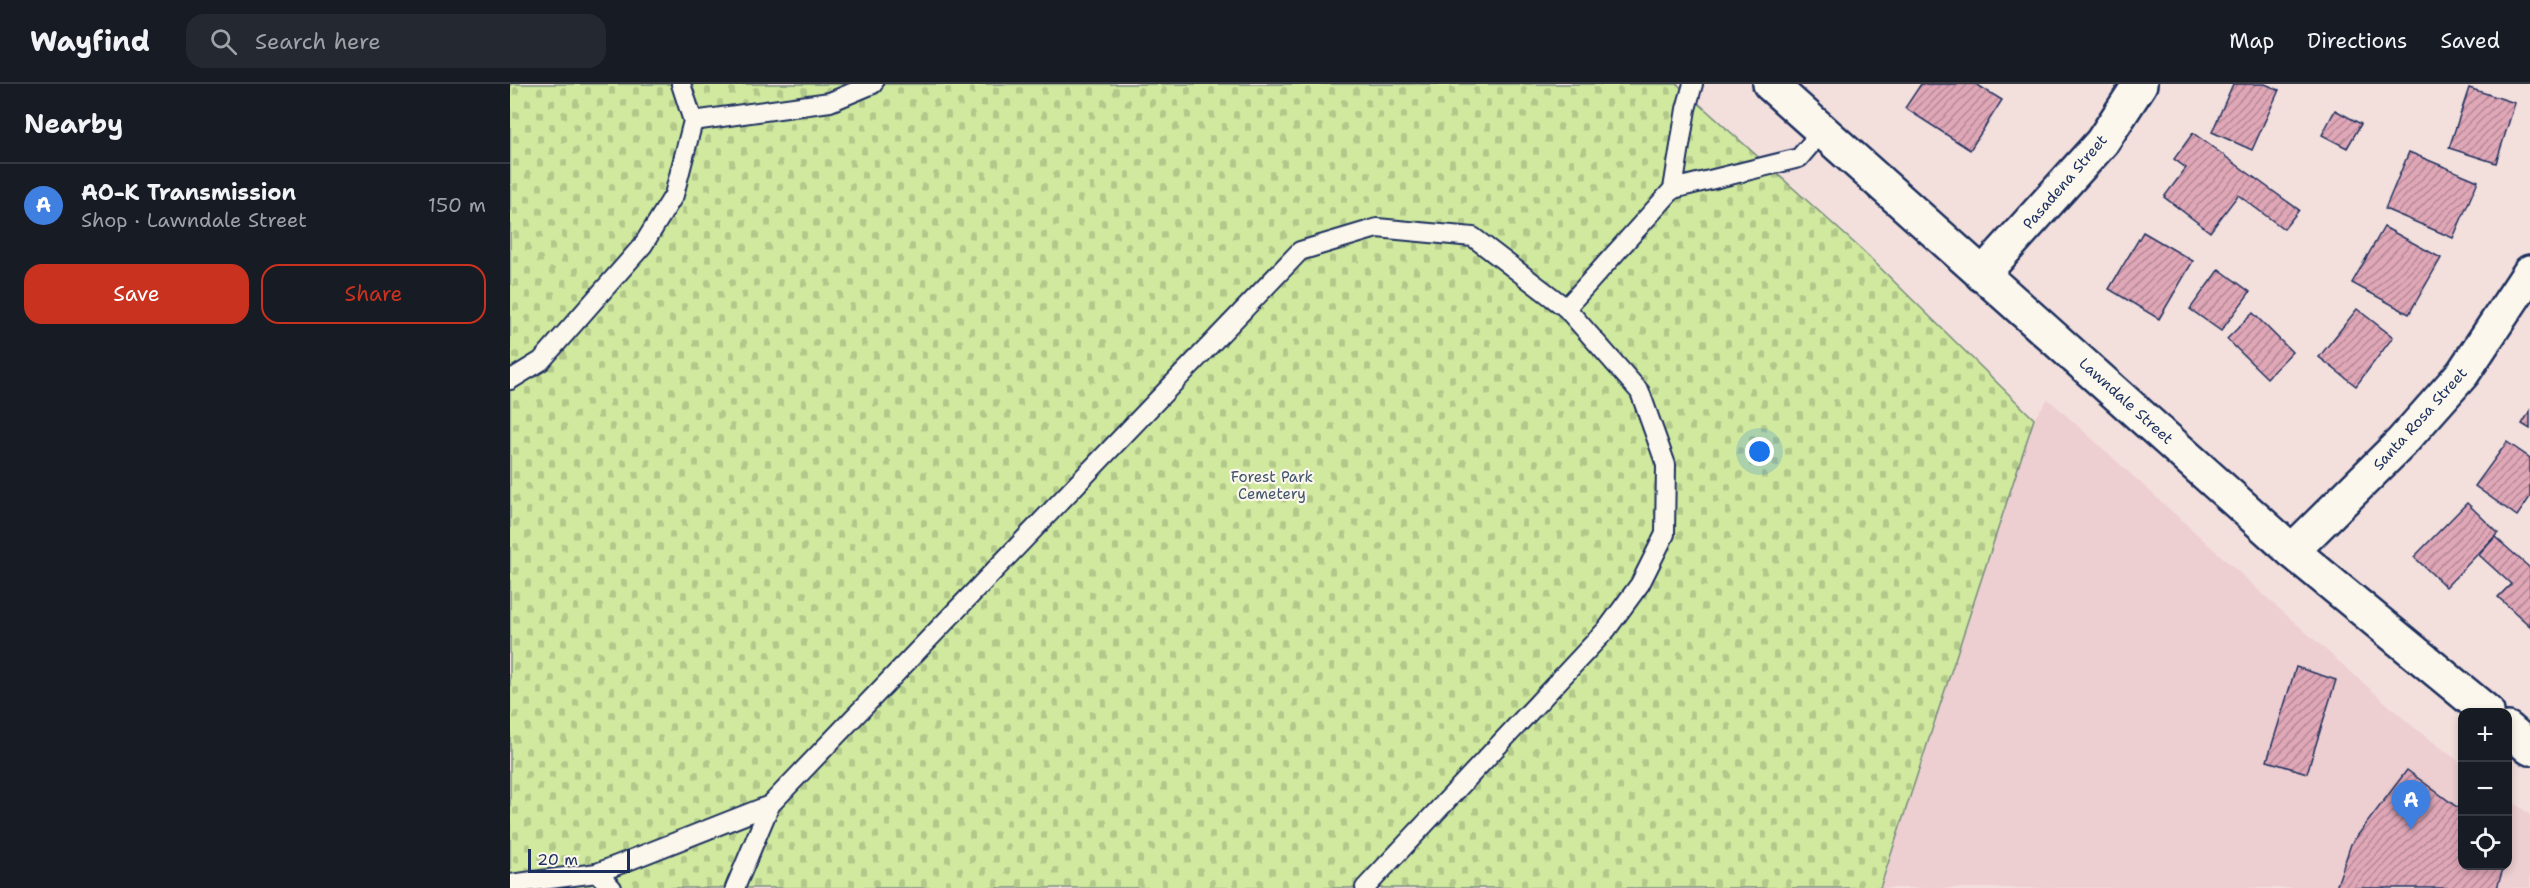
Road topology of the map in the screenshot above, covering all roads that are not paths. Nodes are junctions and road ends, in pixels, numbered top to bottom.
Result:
1 (681, 84) edge
2 (873, 84) edge
3 (1693, 84) edge
4 (1770, 84) edge
5 (2140, 84) edge
6 (693, 121) junction
7 (1822, 131) junction
8 (1673, 189) junction
9 (2530, 272) edge
10 (1982, 275) junction
11 (1566, 308) junction
12 (510, 380) edge
13 (2292, 551) junction
14 (2482, 708) edge
15 (2512, 732) edge
16 (2530, 748) edge
17 (770, 805) junction
18 (597, 873) junction
19 (510, 884) edge
20 (612, 888) edge
21 (735, 888) edge
22 (1365, 888) edge

1 - 6 lane
2 - 6 lane
3 - 8 lane
4 - 7 main road, Lawndale Street
5 - 10 main road, Pasadena Street
6 - 12 lane
7 - 8 lane
7 - 10 main road, Lawndale Street
8 - 11 lane
9 - 13 main road, Santa Rosa Street
10 - 13 main road, Lawndale Street
11 - 17 lane
11 - 22 lane
13 - 14 main road, Lawndale Street
15 - 16 main road
17 - 18 lane
17 - 21 lane
18 - 19 lane
18 - 20 lane

